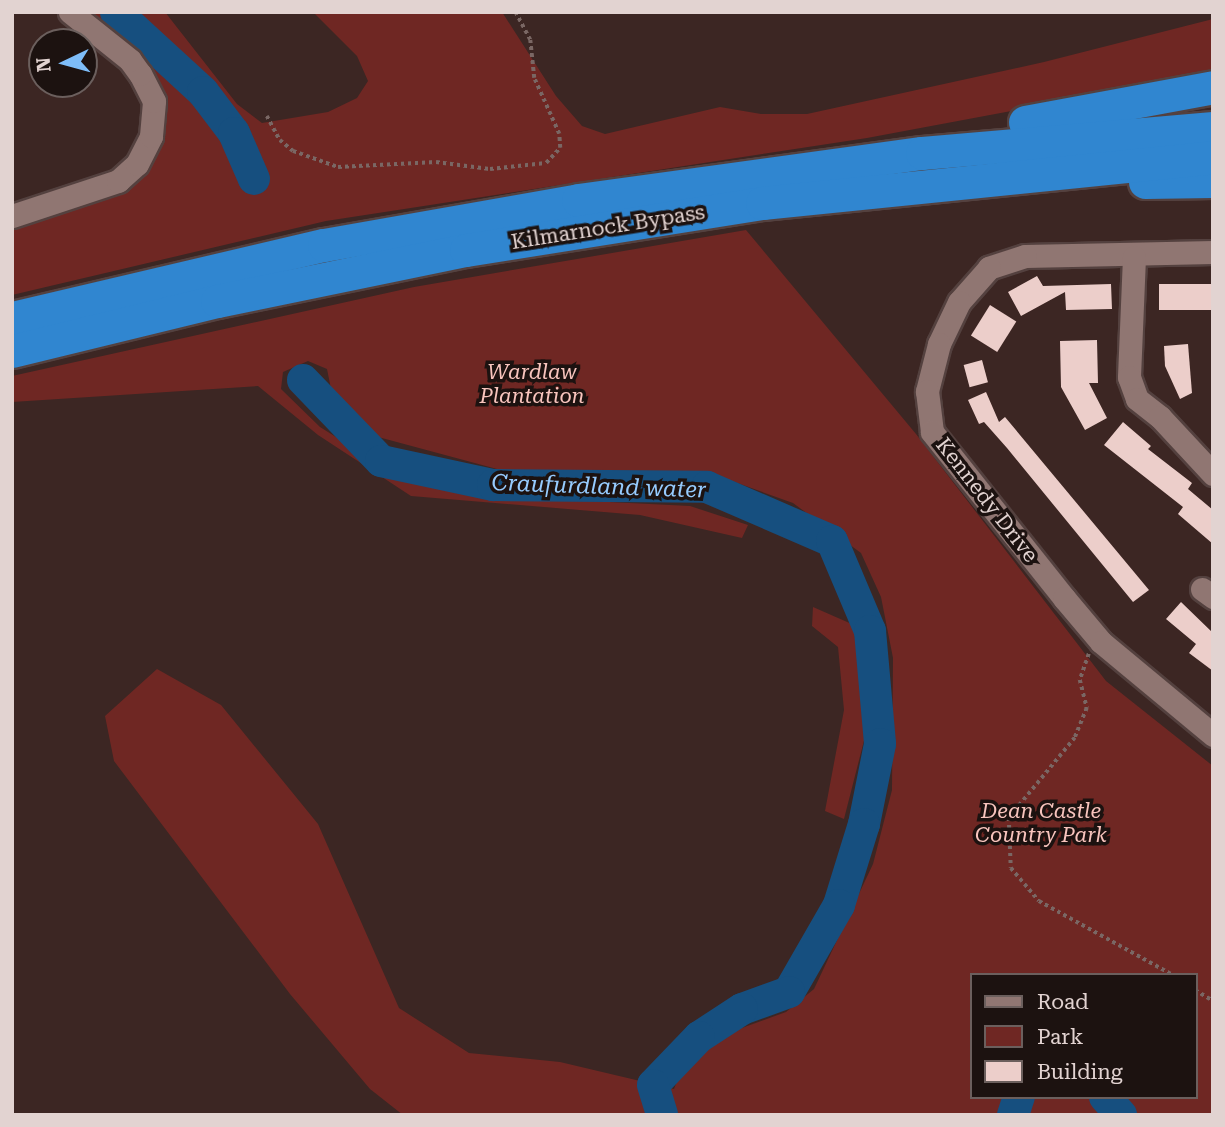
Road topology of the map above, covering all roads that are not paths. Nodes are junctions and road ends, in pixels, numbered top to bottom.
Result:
1 (70, 12) edge
2 (1213, 87) edge
3 (1213, 128) edge
4 (922, 153) junction
5 (1213, 157) edge
6 (987, 178) junction
7 (1213, 181) edge
8 (12, 216) edge
9 (1213, 252) edge
10 (1134, 257) junction
11 (12, 318) edge
12 (12, 351) edge
13 (1213, 474) edge
14 (1213, 735) edge

1 - 8 street
2 - 4 highway
3 - 4 highway, Kilmarnock Bypass
4 - 11 highway, Kilmarnock Bypass
5 - 6 highway, Kilmarnock Bypass
6 - 7 highway
6 - 12 highway, Kilmarnock Bypass
9 - 10 street, Kennedy Drive
10 - 13 street
10 - 14 street, Kennedy Drive

